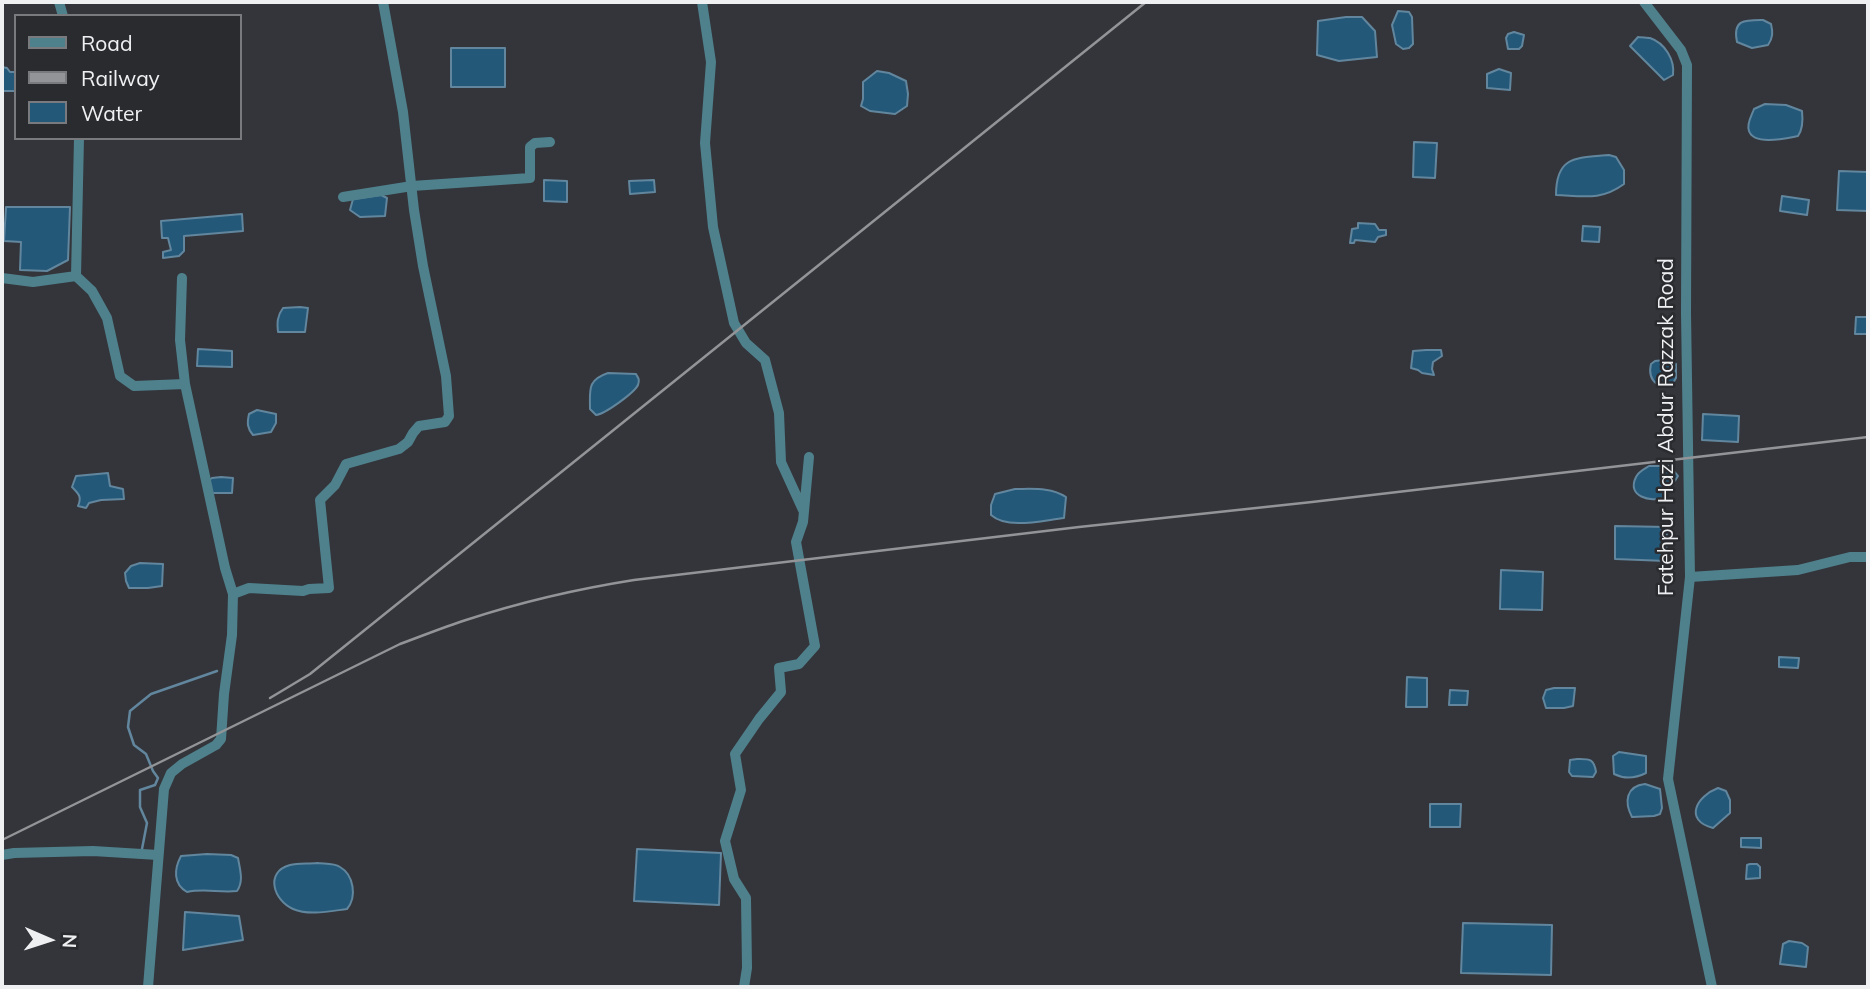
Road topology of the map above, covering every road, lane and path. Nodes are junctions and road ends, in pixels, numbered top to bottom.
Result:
1 (383, 2) edge
2 (702, 2) edge
3 (1644, 2) edge
4 (79, 140) edge
5 (551, 142) dead end
6 (412, 186) junction
7 (343, 197) dead end
8 (76, 276) junction
9 (2, 278) edge
10 (182, 278) dead end
11 (184, 384) junction
12 (809, 457) dead end
13 (804, 513) junction
14 (1868, 556) edge
15 (1690, 578) junction
16 (233, 594) junction
17 (2, 855) edge
18 (158, 855) junction
19 (148, 987) edge
20 (744, 987) edge
21 (1712, 987) edge

1 - 6 street
2 - 13 street
3 - 15 street, Fatehpur Hazi Abdur Razzak Road
4 - 8 street
5 - 6 street
6 - 7 street
6 - 16 street
8 - 9 street
8 - 11 street
10 - 11 street
11 - 16 street
12 - 13 street
13 - 20 street
14 - 15 street
15 - 21 street, Fatehpur Hazi Abdur Razzak Road
16 - 18 street
17 - 18 street
18 - 19 street

